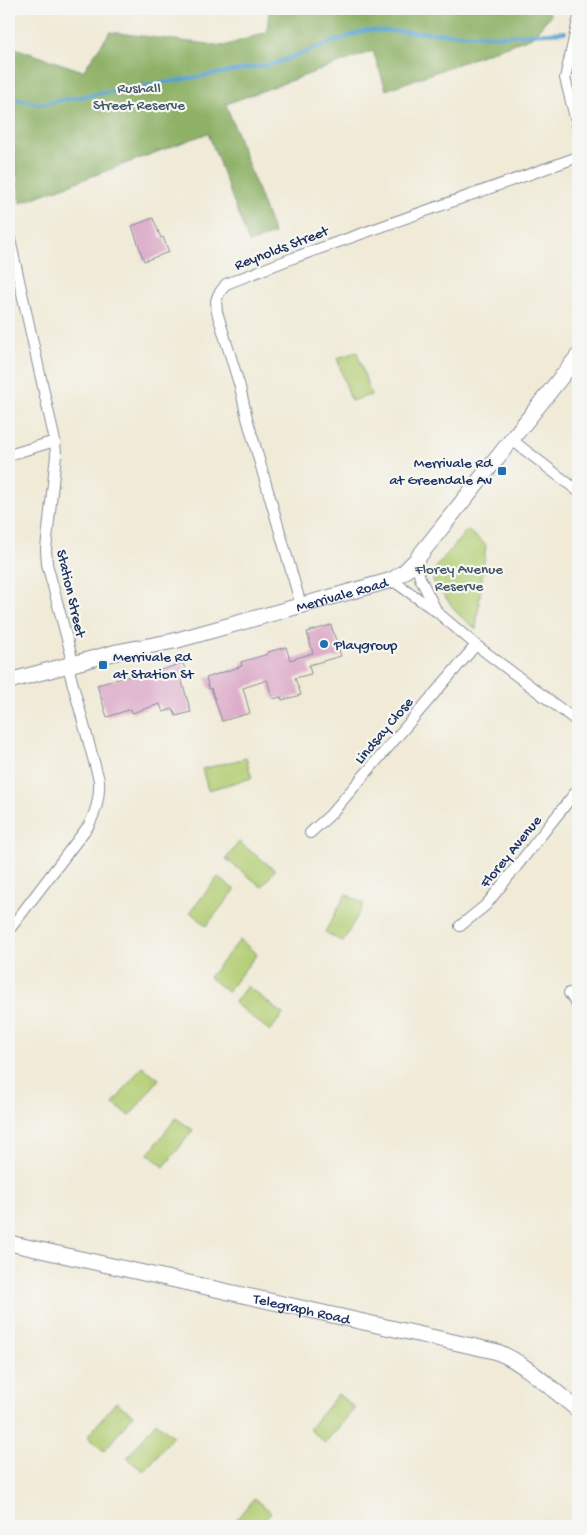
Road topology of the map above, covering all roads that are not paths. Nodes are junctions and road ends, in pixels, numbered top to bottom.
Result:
1 (578, 21) edge
2 (578, 129) edge
3 (578, 157) edge
4 (9, 235) edge
5 (578, 356) edge
6 (512, 440) junction
7 (55, 441) junction
8 (9, 455) edge
9 (578, 491) edge
10 (416, 560) junction
11 (392, 580) junction
12 (301, 605) junction
13 (437, 612) junction
14 (476, 644) junction
15 (71, 663) junction
16 (9, 681) edge
17 (578, 722) edge
18 (578, 789) edge
19 (310, 833) dead end
20 (460, 926) dead end
21 (9, 930) edge
22 (569, 992) dead end
23 (578, 1006) edge
24 (9, 1243) edge
25 (578, 1410) edge

1 - 2 street
3 - 12 street, Reynolds Street
4 - 7 street, Station Street
5 - 6 street, Merrivale Road
6 - 9 street
6 - 10 street, Merrivale Road
7 - 8 street
7 - 15 street, Station Street
10 - 11 street, Merrivale Road
10 - 13 street
11 - 12 street, Merrivale Road
11 - 13 street
12 - 15 street, Merrivale Road
13 - 14 street
14 - 17 street
14 - 19 street, Lindsay Close
15 - 16 street, Merrivale Road
15 - 21 street, Station Street
18 - 20 street, Florey Avenue
22 - 23 street
24 - 25 street, Telegraph Road

